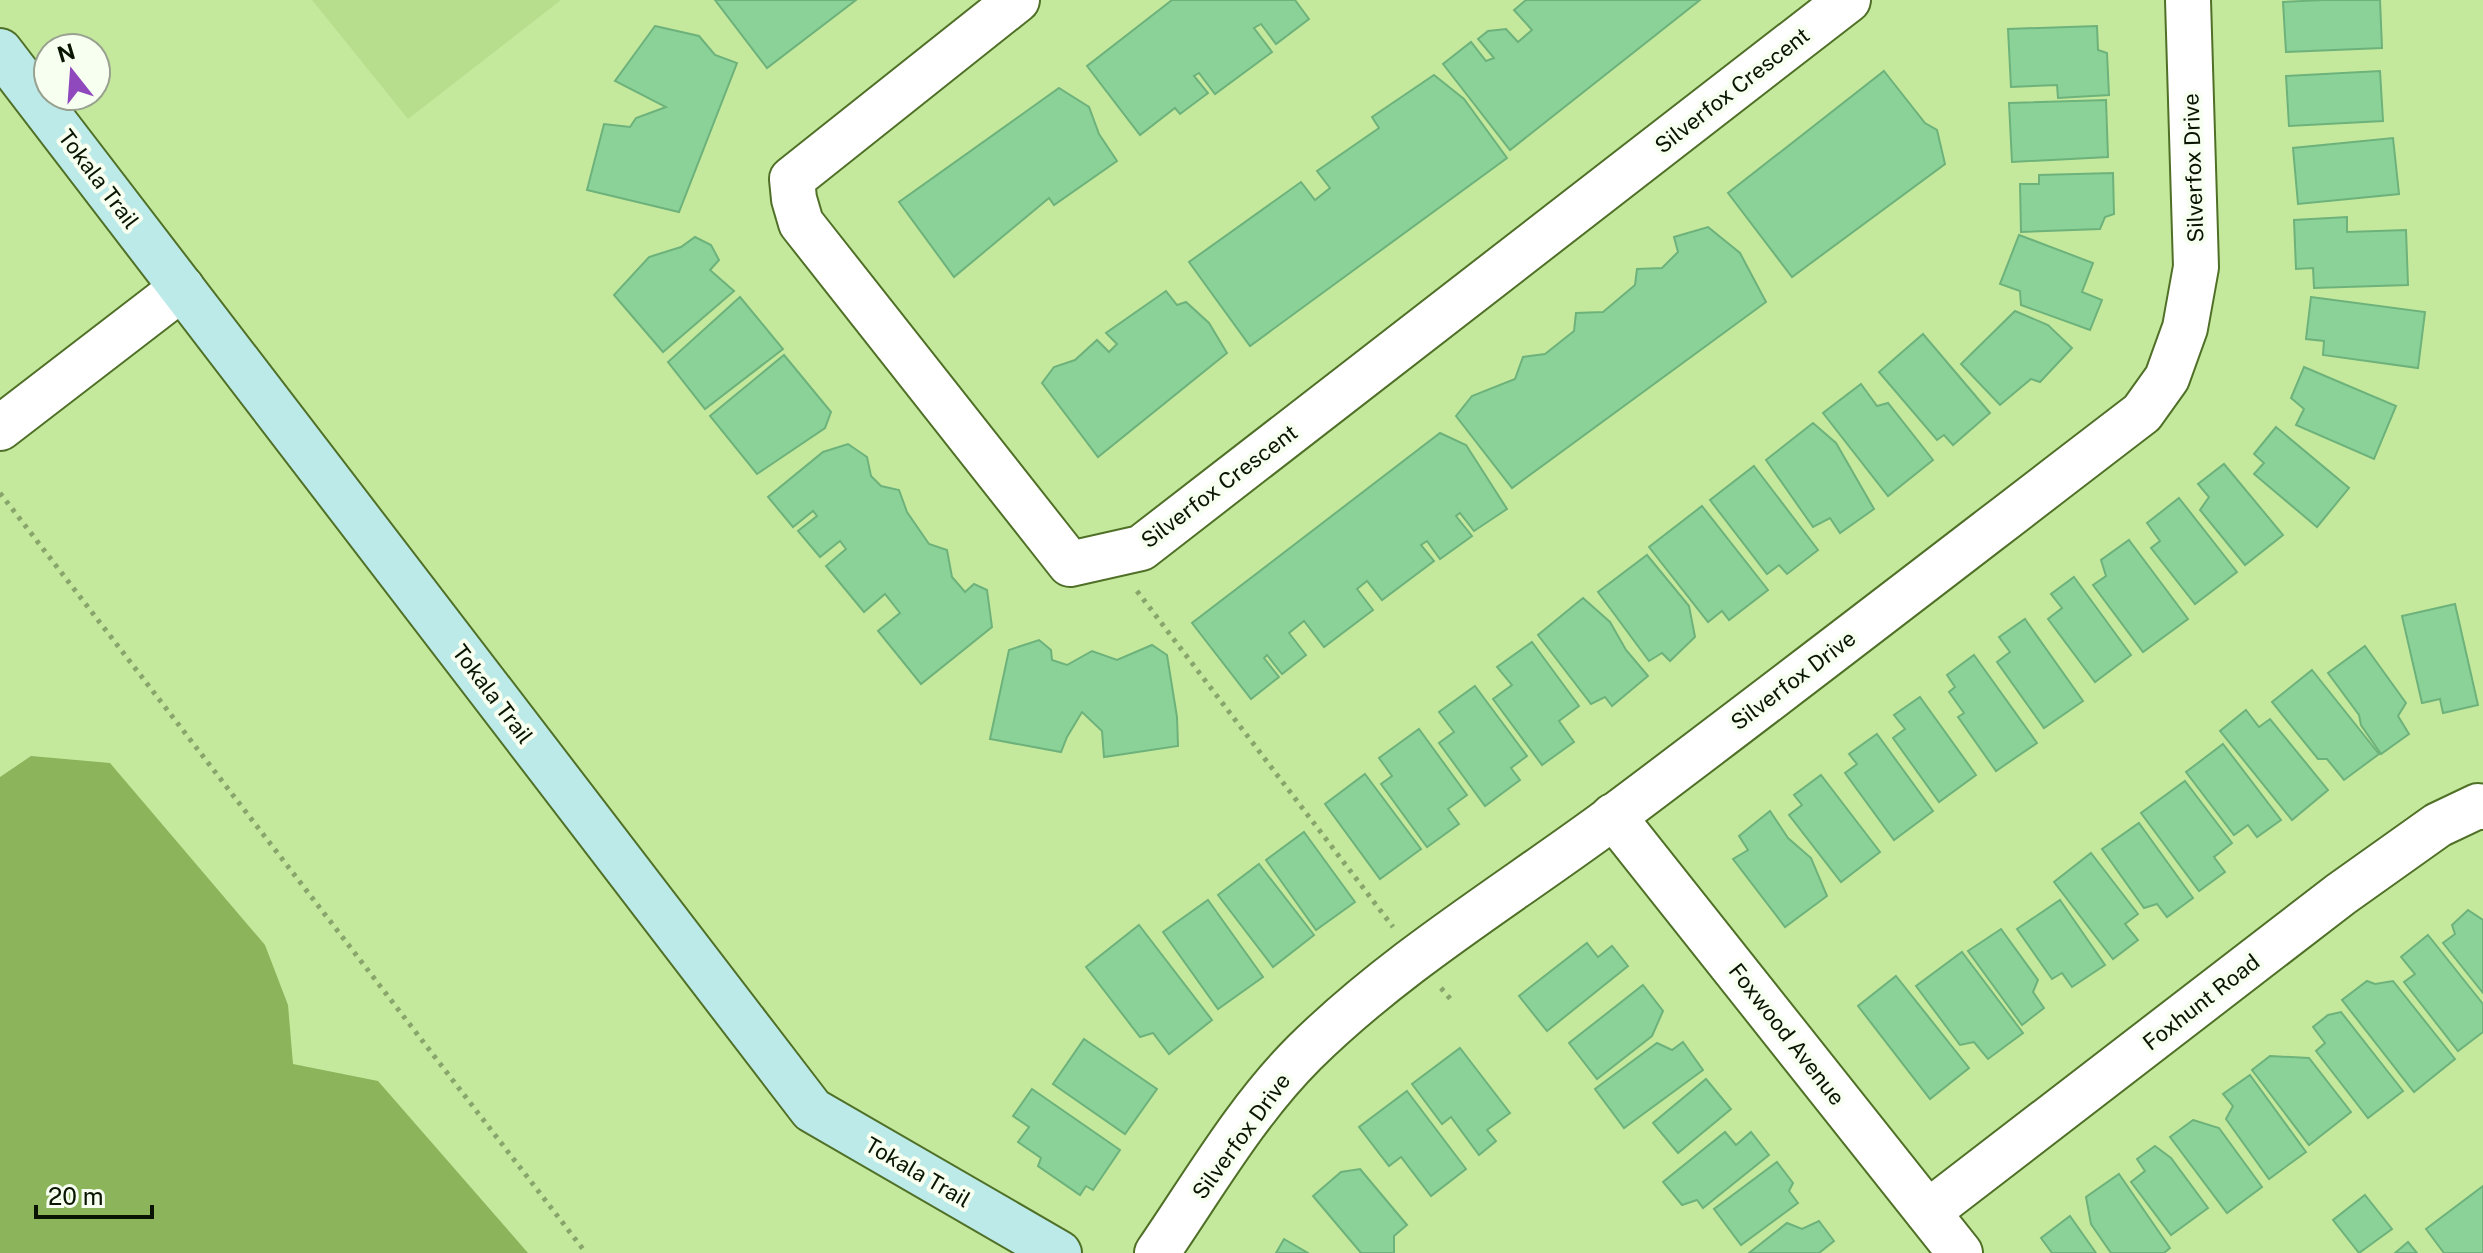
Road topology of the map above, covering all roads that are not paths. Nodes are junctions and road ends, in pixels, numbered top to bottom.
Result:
1 (1017, 0) edge
2 (1848, 0) edge
3 (2188, 0) edge
4 (0, 51) edge
5 (182, 288) junction
6 (0, 428) edge
7 (2483, 807) edge
8 (1613, 816) junction
9 (1928, 1212) junction
10 (1059, 1253) edge
11 (1157, 1253) edge
12 (1960, 1253) edge

1 - 2 street, Silverfox Crescent
3 - 8 street, Silverfox Drive
4 - 5 street, Tokala Trail
5 - 6 street
5 - 10 street, Tokala Trail
7 - 9 street, Foxhunt Road
8 - 9 street, Foxwood Avenue
8 - 11 street, Silverfox Drive
9 - 12 street, Foxwood Avenue

